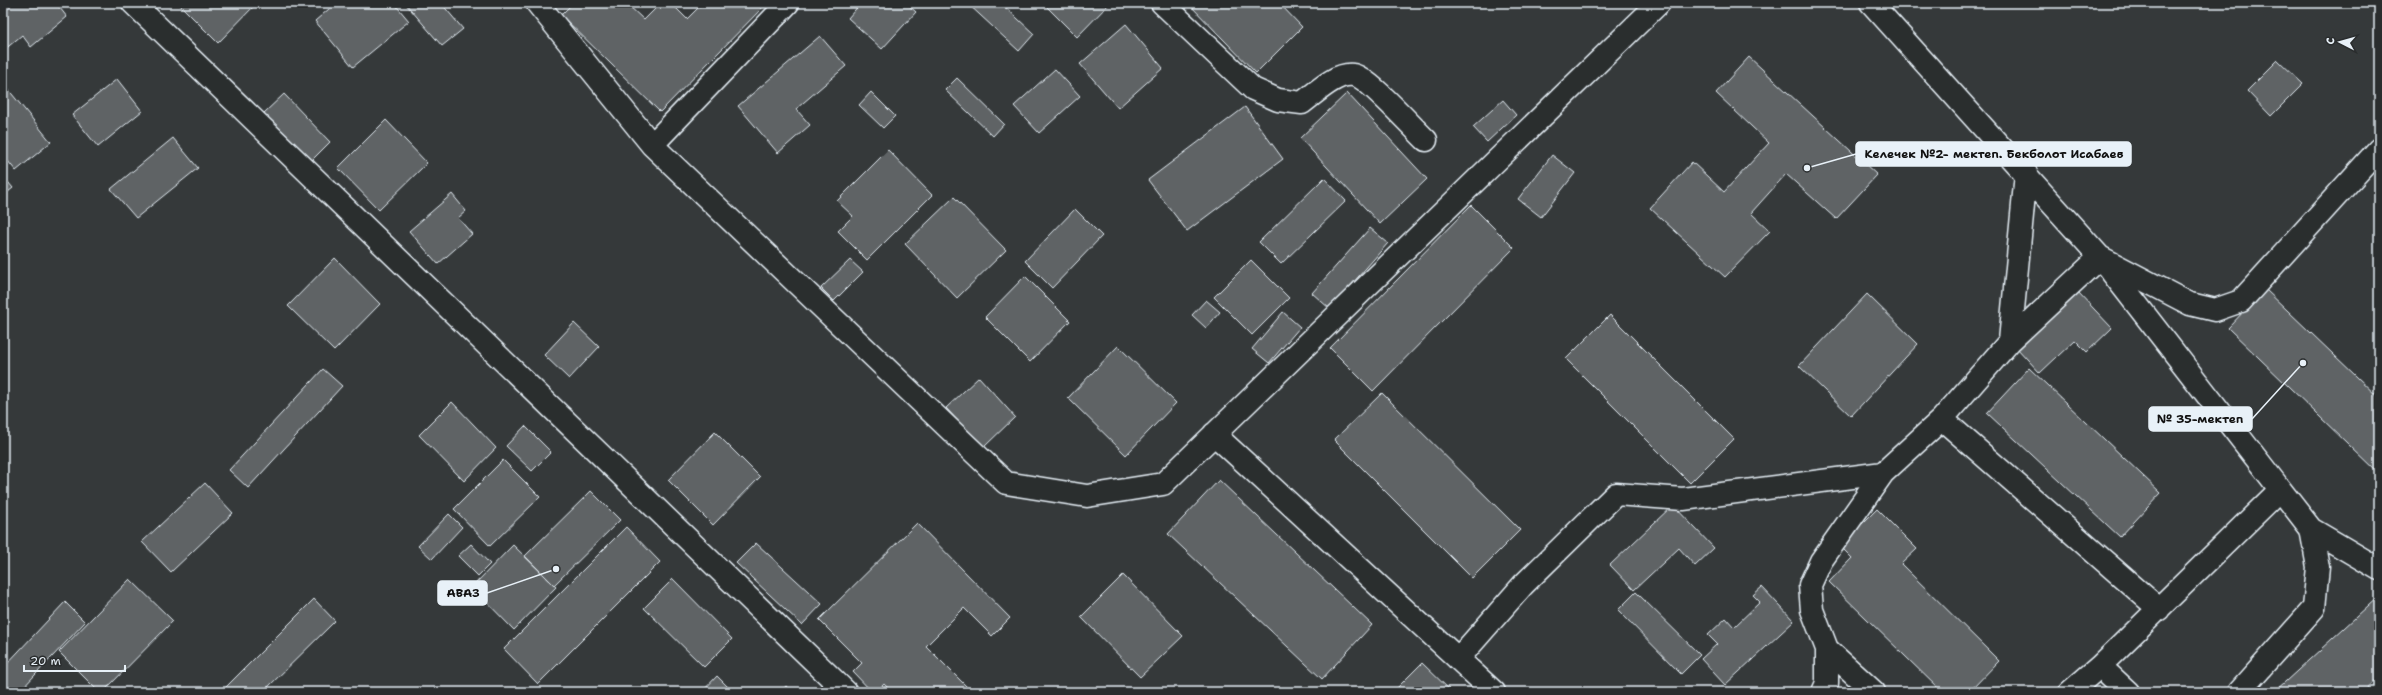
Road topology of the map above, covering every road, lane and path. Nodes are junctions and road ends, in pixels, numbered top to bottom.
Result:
1 (133, 3) edge
2 (536, 3) edge
3 (788, 3) edge
4 (1162, 3) edge
5 (1659, 3) edge
6 (1871, 3) edge
7 (1426, 140) dead end
8 (652, 145) junction
9 (2379, 149) edge
10 (2026, 173) dead end
11 (2100, 257) junction
12 (2010, 341) junction
13 (1942, 419) junction
14 (1214, 434) junction
15 (1883, 473) junction
16 (2280, 490) junction
17 (2311, 529) junction
18 (2379, 569) edge
19 (2159, 609) junction
20 (1827, 649) junction
21 (1458, 659) junction
22 (2100, 666) junction
23 (846, 692) edge
24 (1494, 692) edge
25 (1823, 692) edge
26 (1874, 692) edge
27 (2070, 692) edge
28 (2128, 692) edge
29 (2239, 692) edge

1 - 23 street
2 - 8 street
3 - 8 street
4 - 7 street
5 - 14 street
6 - 11 street
8 - 14 street
9 - 11 street
10 - 12 street
11 - 12 street
11 - 16 street
12 - 13 street
13 - 15 street
13 - 19 street
14 - 21 street
15 - 20 street
15 - 21 street
16 - 17 street
16 - 19 street
17 - 18 street
17 - 29 street
19 - 22 street
20 - 25 street
20 - 26 street
21 - 24 street
22 - 27 street
22 - 28 street

